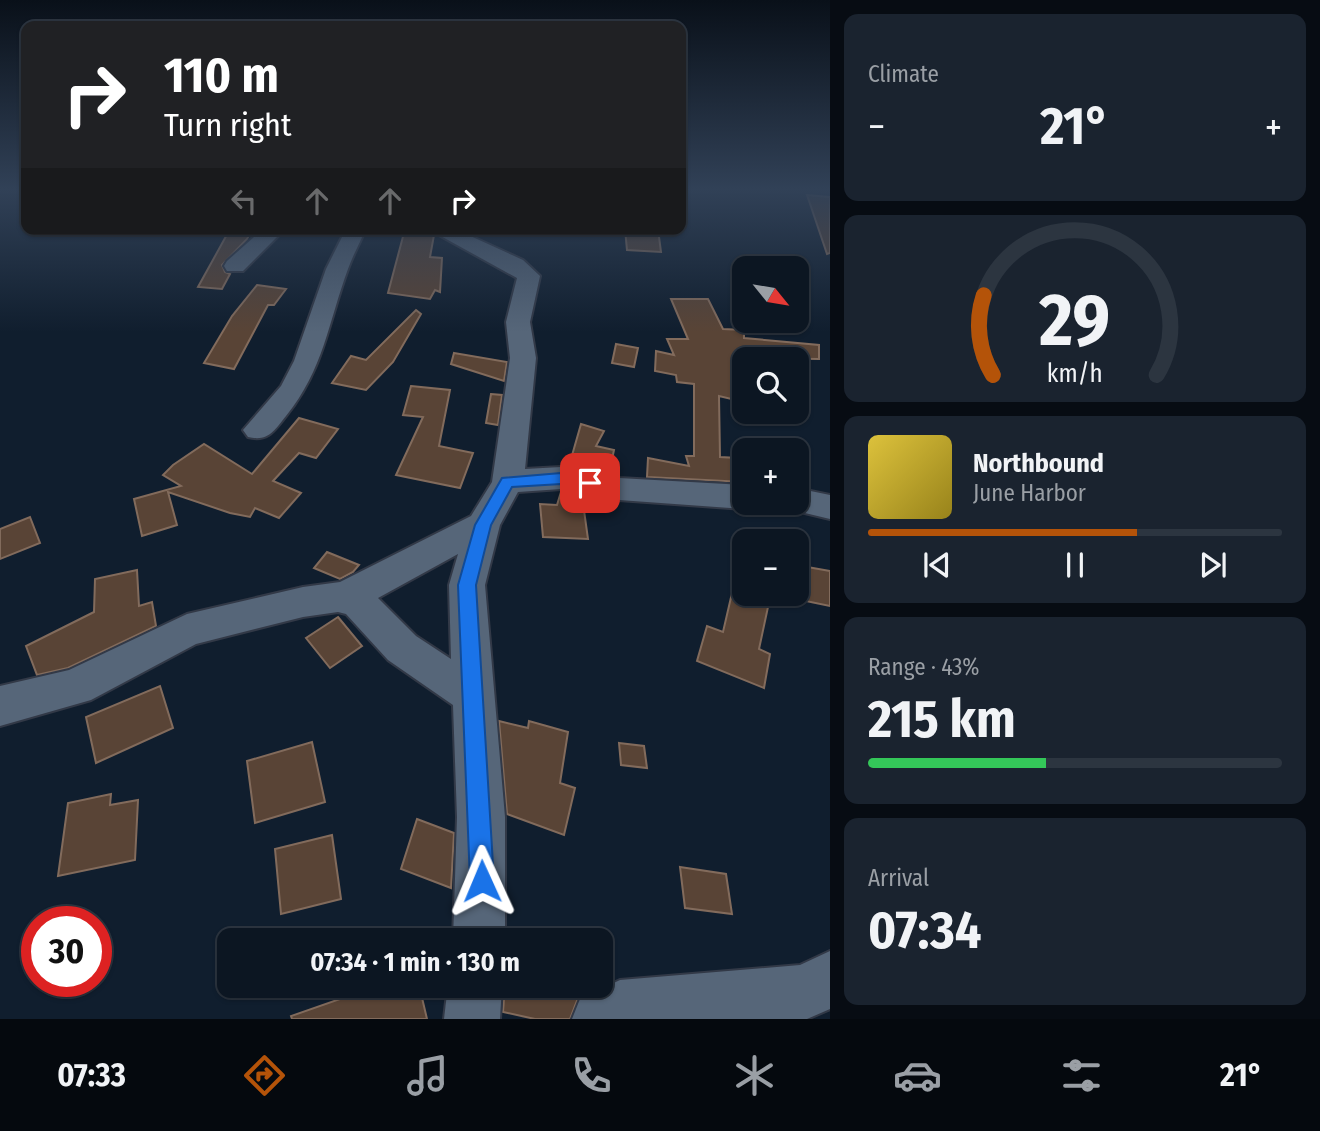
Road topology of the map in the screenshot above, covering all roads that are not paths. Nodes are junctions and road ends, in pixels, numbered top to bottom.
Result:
1 (266, 238) edge
2 (352, 238) edge
3 (456, 238) edge
4 (235, 266) dead end
5 (258, 430) dead end
6 (508, 482) junction
7 (732, 496) edge
8 (809, 503) edge
9 (830, 507) edge
10 (483, 525) junction
11 (346, 597) junction
12 (474, 696) junction
13 (0, 706) edge
14 (480, 928) edge
15 (830, 978) edge
16 (474, 998) edge
17 (472, 1019) edge
18 (600, 1019) edge

1 - 4 street
2 - 5 street
3 - 6 street
6 - 7 street
6 - 10 street
8 - 9 street
10 - 11 street
10 - 12 street
11 - 12 street
11 - 13 street
12 - 14 street
15 - 18 street
16 - 17 street

